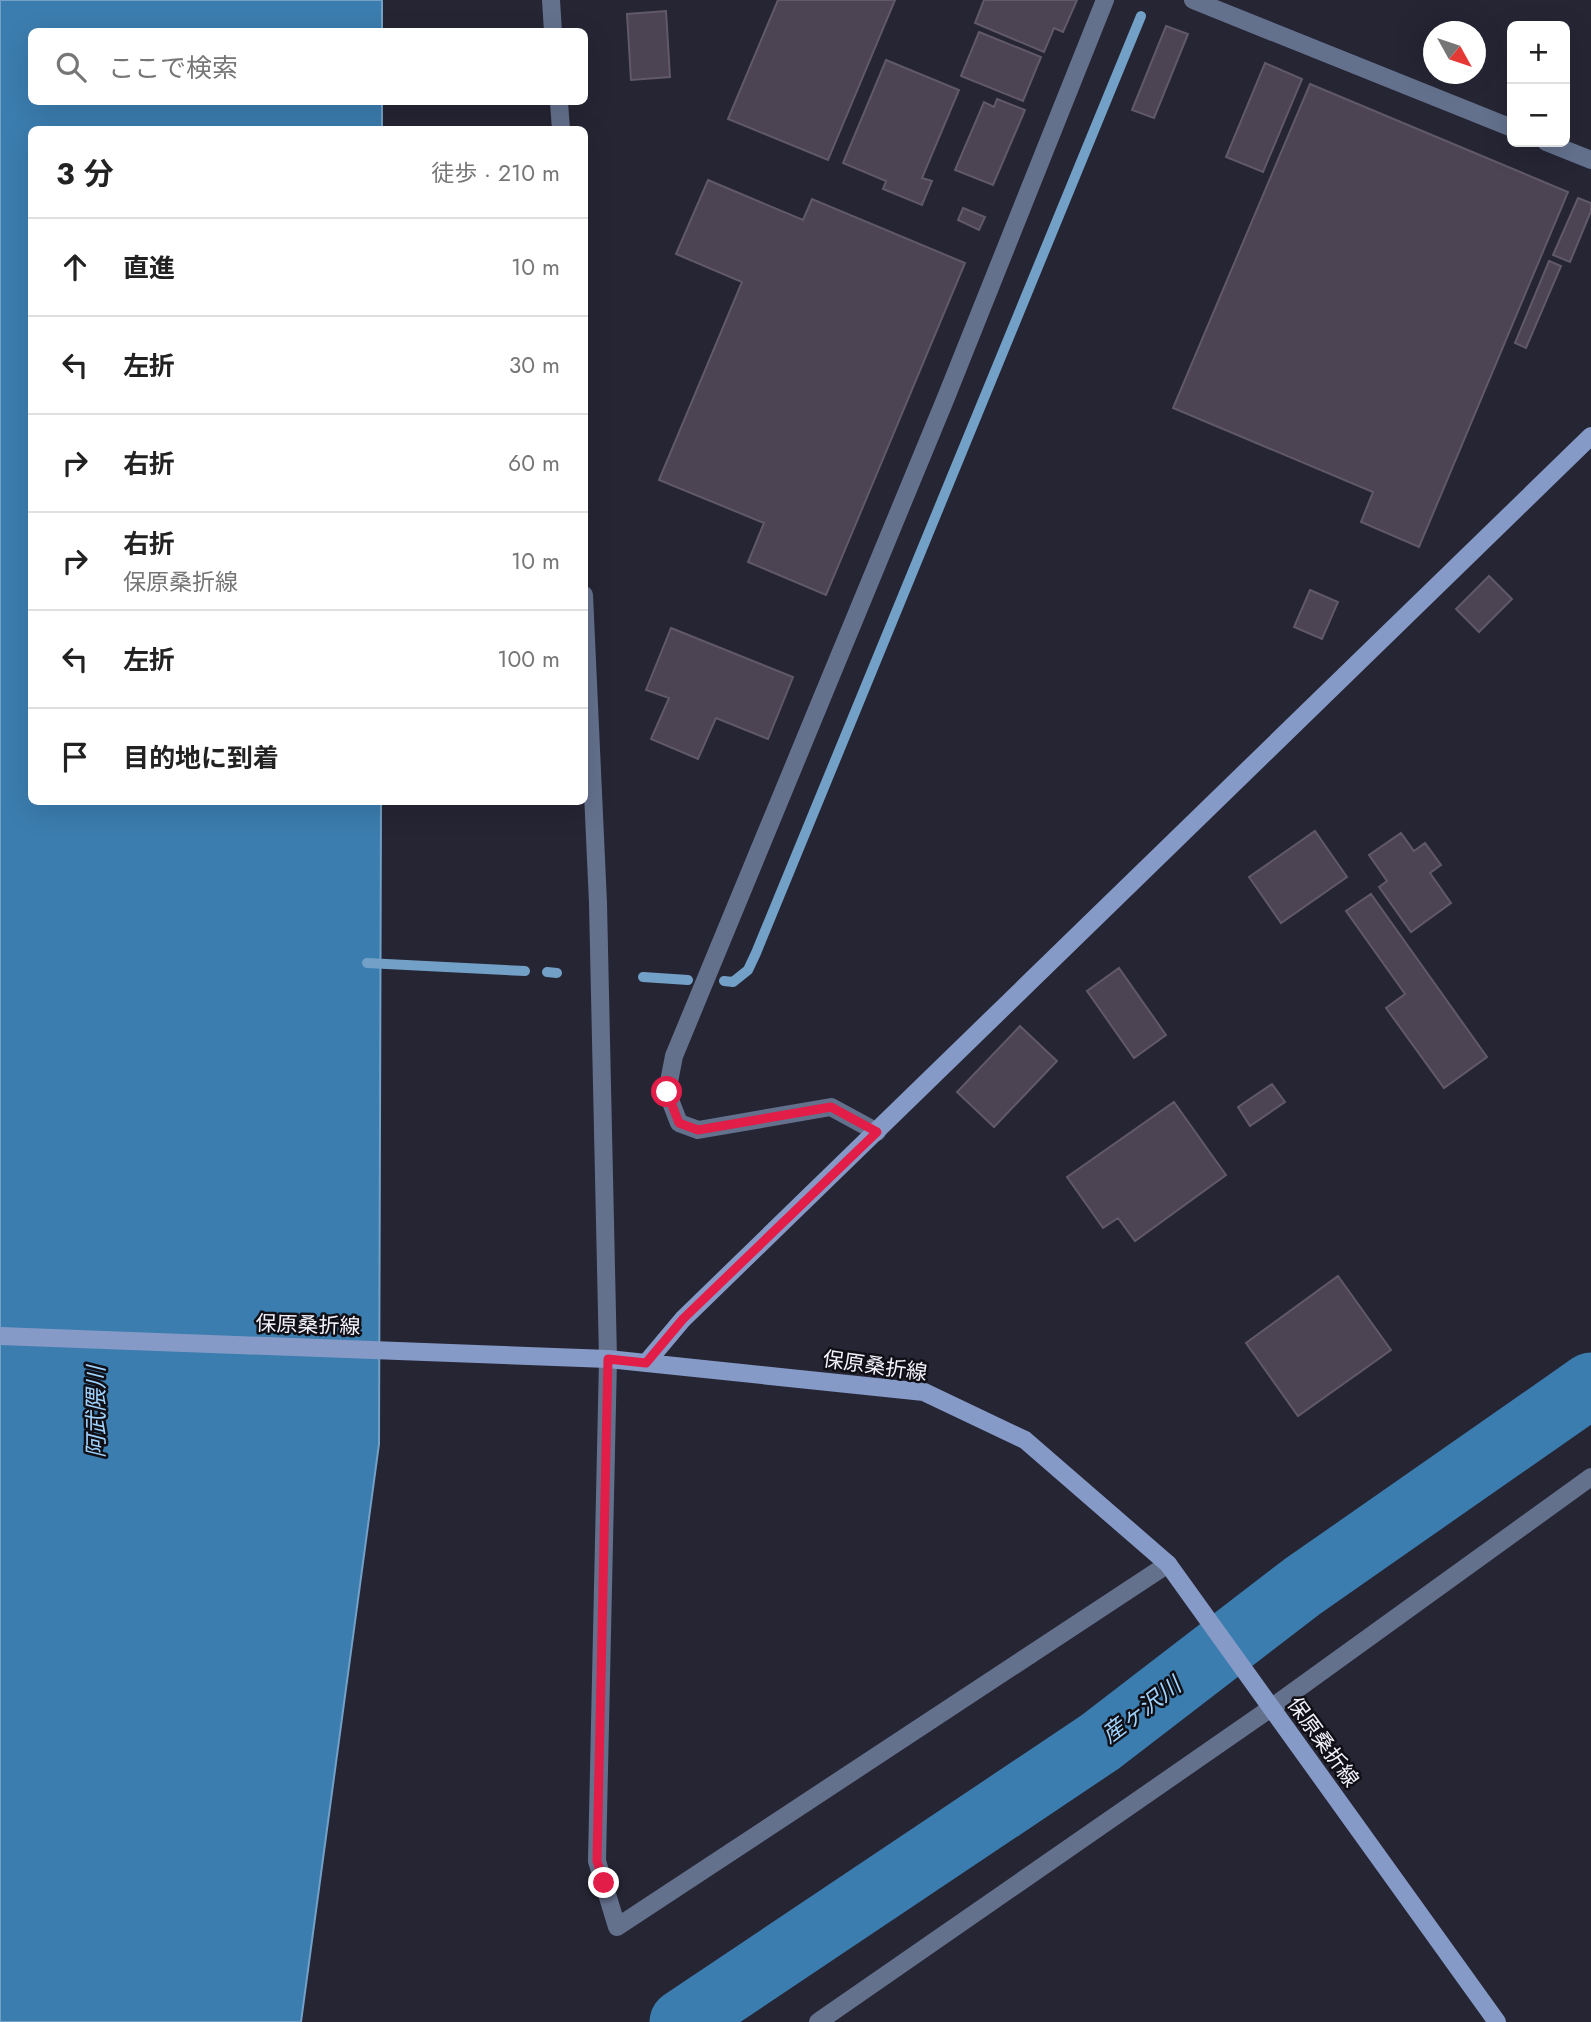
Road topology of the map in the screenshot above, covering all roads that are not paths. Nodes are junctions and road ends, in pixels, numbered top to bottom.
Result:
1 (551, 0) edge
2 (1105, 0) edge
3 (1193, 0) edge
4 (553, 28) edge
5 (559, 105) edge
6 (561, 126) edge
7 (1507, 126) edge
8 (1558, 147) edge
9 (1591, 160) edge
10 (1591, 436) edge
11 (588, 683) edge
12 (877, 1132) junction
13 (0, 1336) edge
14 (600, 1359) junction
15 (646, 1363) junction
16 (1591, 1477) edge
17 (1168, 1564) junction
18 (1266, 1701) junction
19 (818, 2022) edge
20 (1497, 2022) edge

1 - 4 street
2 - 12 street
3 - 7 street
5 - 6 street
8 - 9 street
10 - 12 main road
11 - 14 street
12 - 15 main road
13 - 14 main road, 保原桑折線
14 - 15 main road, 保原桑折線
14 - 17 street
15 - 17 main road, 保原桑折線
16 - 18 street
17 - 18 main road, 保原桑折線
18 - 19 street
18 - 20 main road, 保原桑折線

